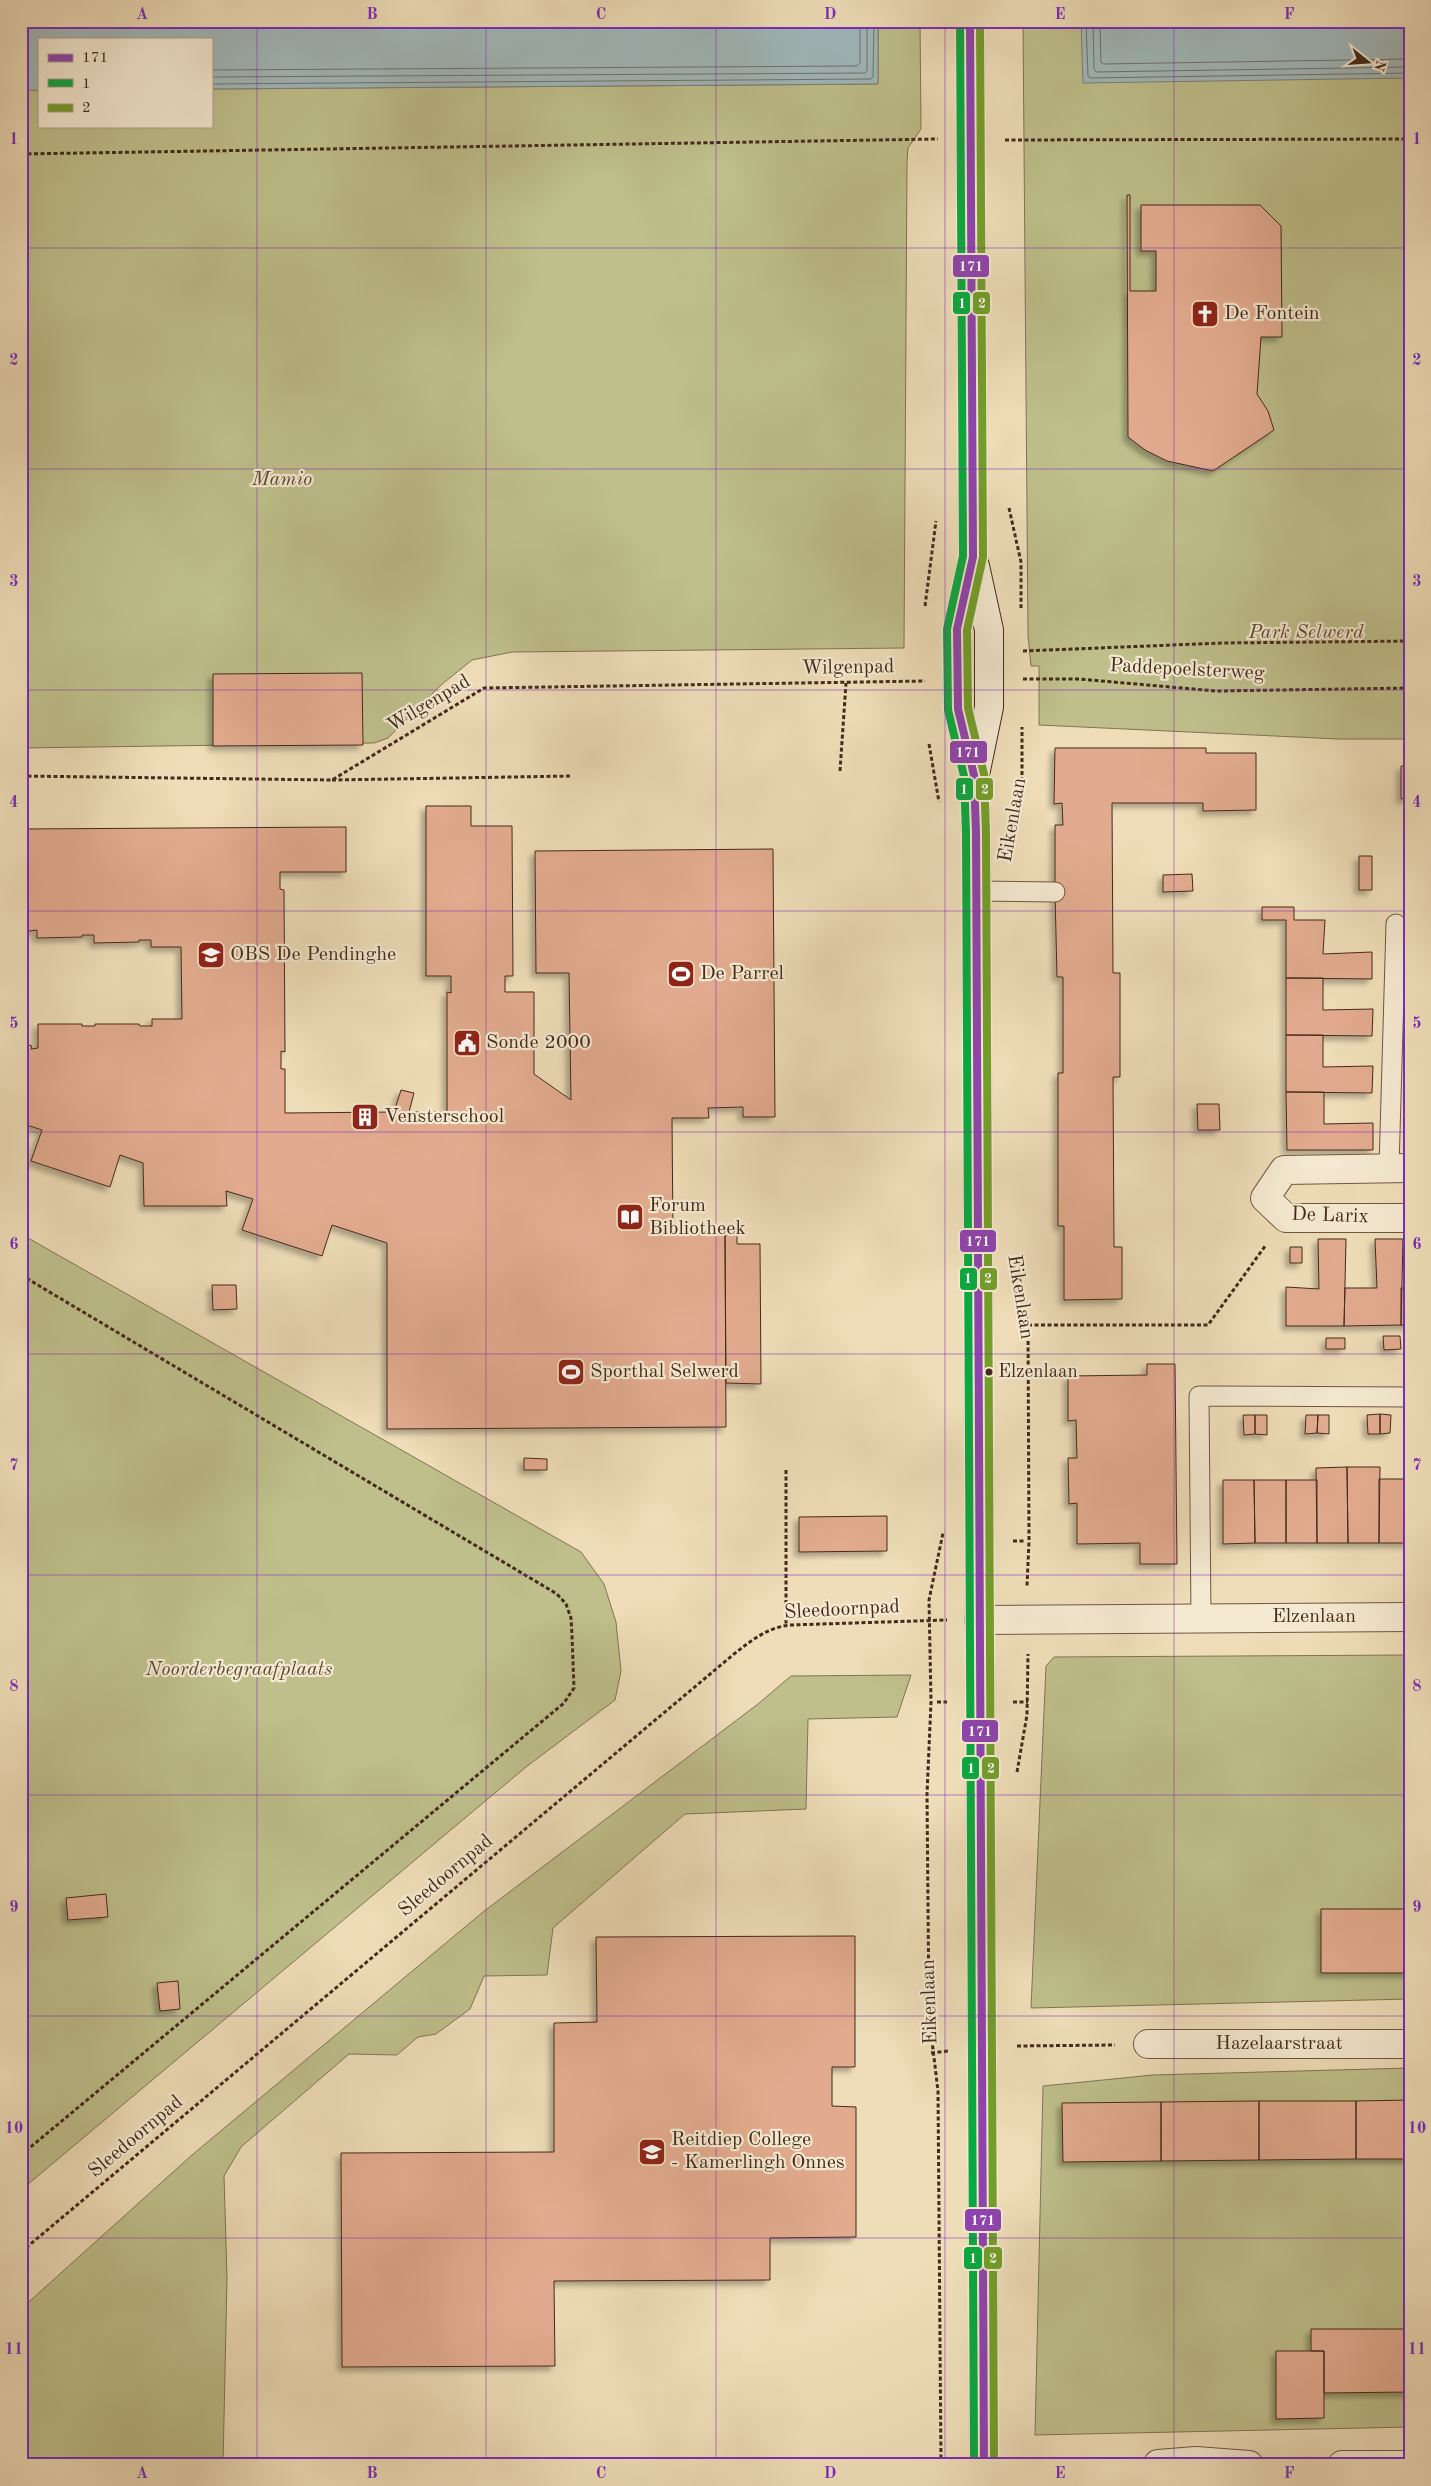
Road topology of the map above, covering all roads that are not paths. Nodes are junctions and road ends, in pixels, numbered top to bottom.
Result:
1 (970, 21) edge
2 (973, 557) junction
3 (974, 775) junction
4 (976, 891) junction
5 (1055, 892) dead end
6 (1396, 924) dead end
7 (1399, 1168) edge
8 (1410, 1218) edge
9 (1410, 1397) edge
10 (1410, 1617) edge
11 (1201, 1618) junction
12 (979, 1620) junction
13 (1148, 2044) road end
14 (1410, 2044) edge
15 (1158, 2464) edge
16 (1410, 2464) edge
17 (984, 2465) edge
18 (1249, 2465) edge
19 (1342, 2465) edge

1 - 2 main road, Eikenlaan
2 - 3 main road, Eikenlaan
2 - 3 main road, Eikenlaan
3 - 4 main road, Eikenlaan
4 - 5 lane
4 - 12 main road, Eikenlaan
6 - 7 lane
7 - 8 main road, De Larix
9 - 11 lane
10 - 11 main road, Elzenlaan
11 - 12 main road, Elzenlaan
12 - 17 main road, Eikenlaan
13 - 14 main road, Hazelaarstraat
15 - 18 main road
16 - 19 main road

